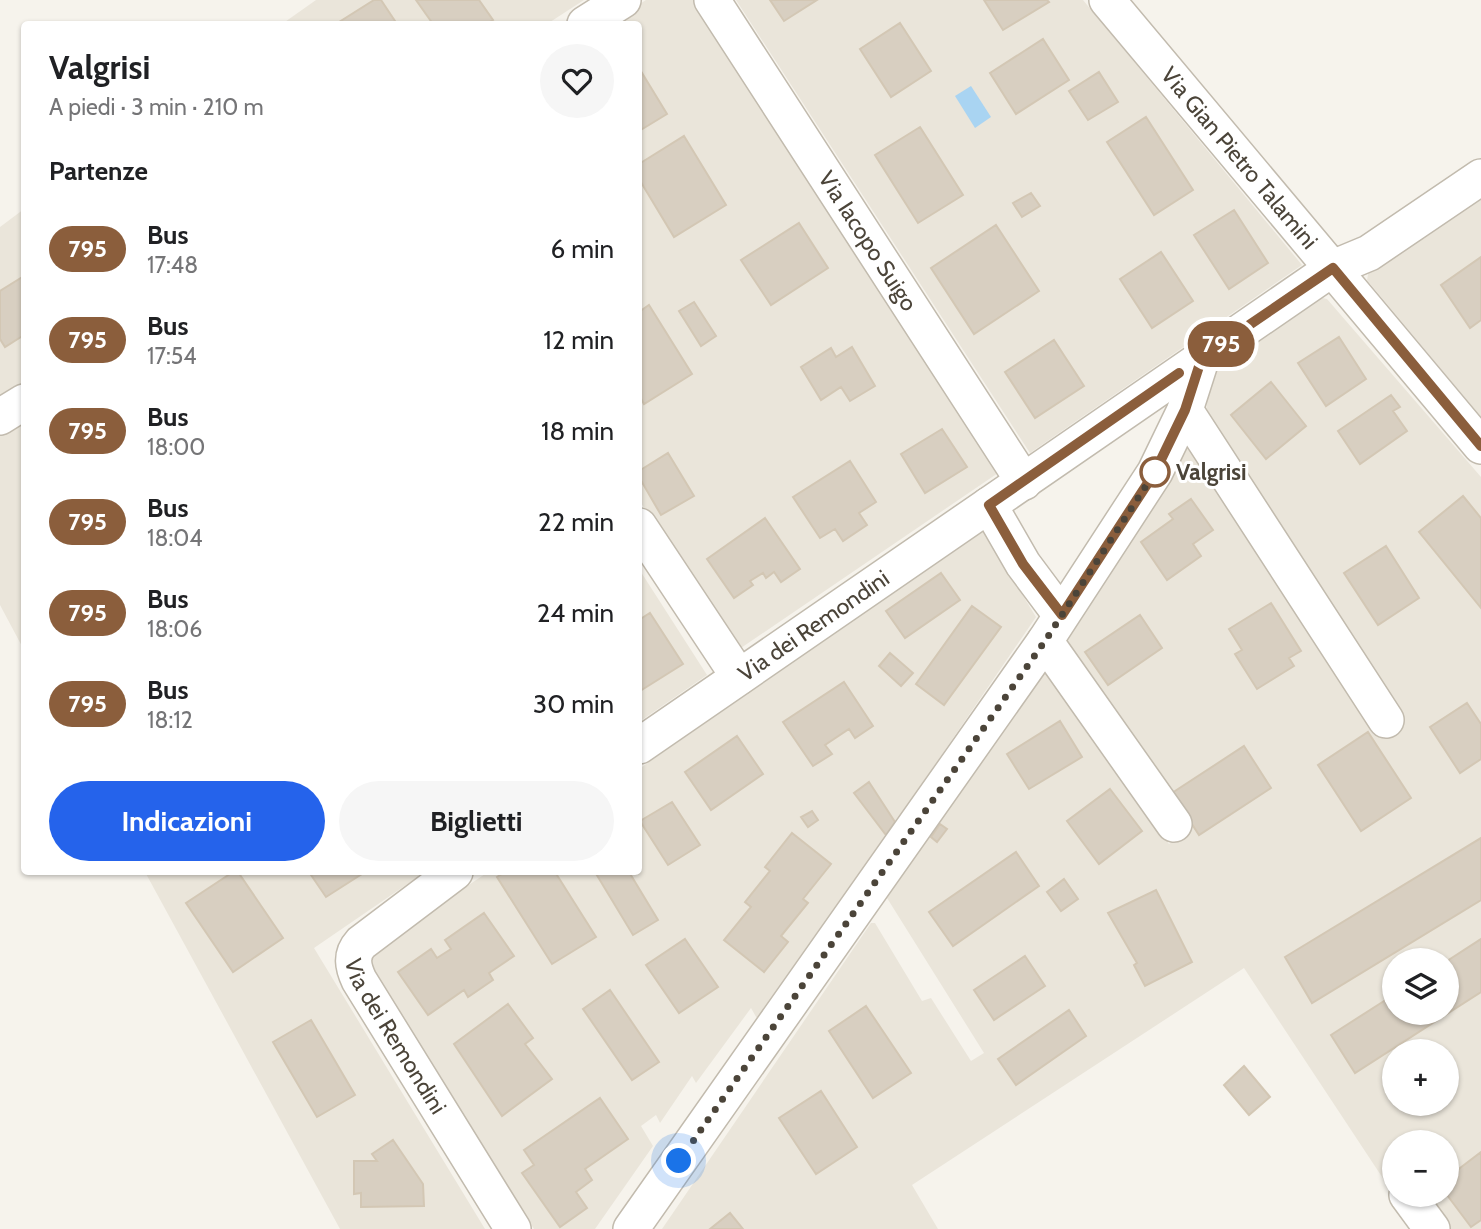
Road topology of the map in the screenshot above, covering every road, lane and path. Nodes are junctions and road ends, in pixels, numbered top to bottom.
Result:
1 (623, 0) edge
2 (712, 0) edge
3 (1107, 0) edge
4 (590, 21) edge
5 (1481, 177) edge
6 (1333, 268) junction
7 (1202, 357) junction
8 (21, 404) edge
9 (1185, 410) junction
10 (0, 417) edge
11 (1481, 446) edge
12 (1024, 482) junction
13 (989, 505) junction
14 (642, 531) edge
15 (1053, 628) junction
16 (739, 677) junction
17 (1386, 720) dead end
18 (642, 744) edge
19 (1174, 824) dead end
20 (445, 875) edge
21 (1416, 1207) edge
22 (513, 1229) edge
23 (631, 1229) edge
24 (1432, 1229) edge

1 - 4 street
2 - 12 street, Via Iacopo Suigo
3 - 6 street, Via Gian Pietro Talamini
5 - 6 street
6 - 7 street
6 - 11 street, Via Gian Pietro Talamini
7 - 9 street
7 - 12 street, Via dei Remondini
8 - 10 street
9 - 15 street
9 - 17 street
12 - 13 street, Via dei Remondini
13 - 15 street
13 - 16 street, Via dei Remondini
14 - 16 street
15 - 19 street
15 - 23 street
16 - 18 street, Via dei Remondini
20 - 22 street, Via dei Remondini
21 - 24 street

